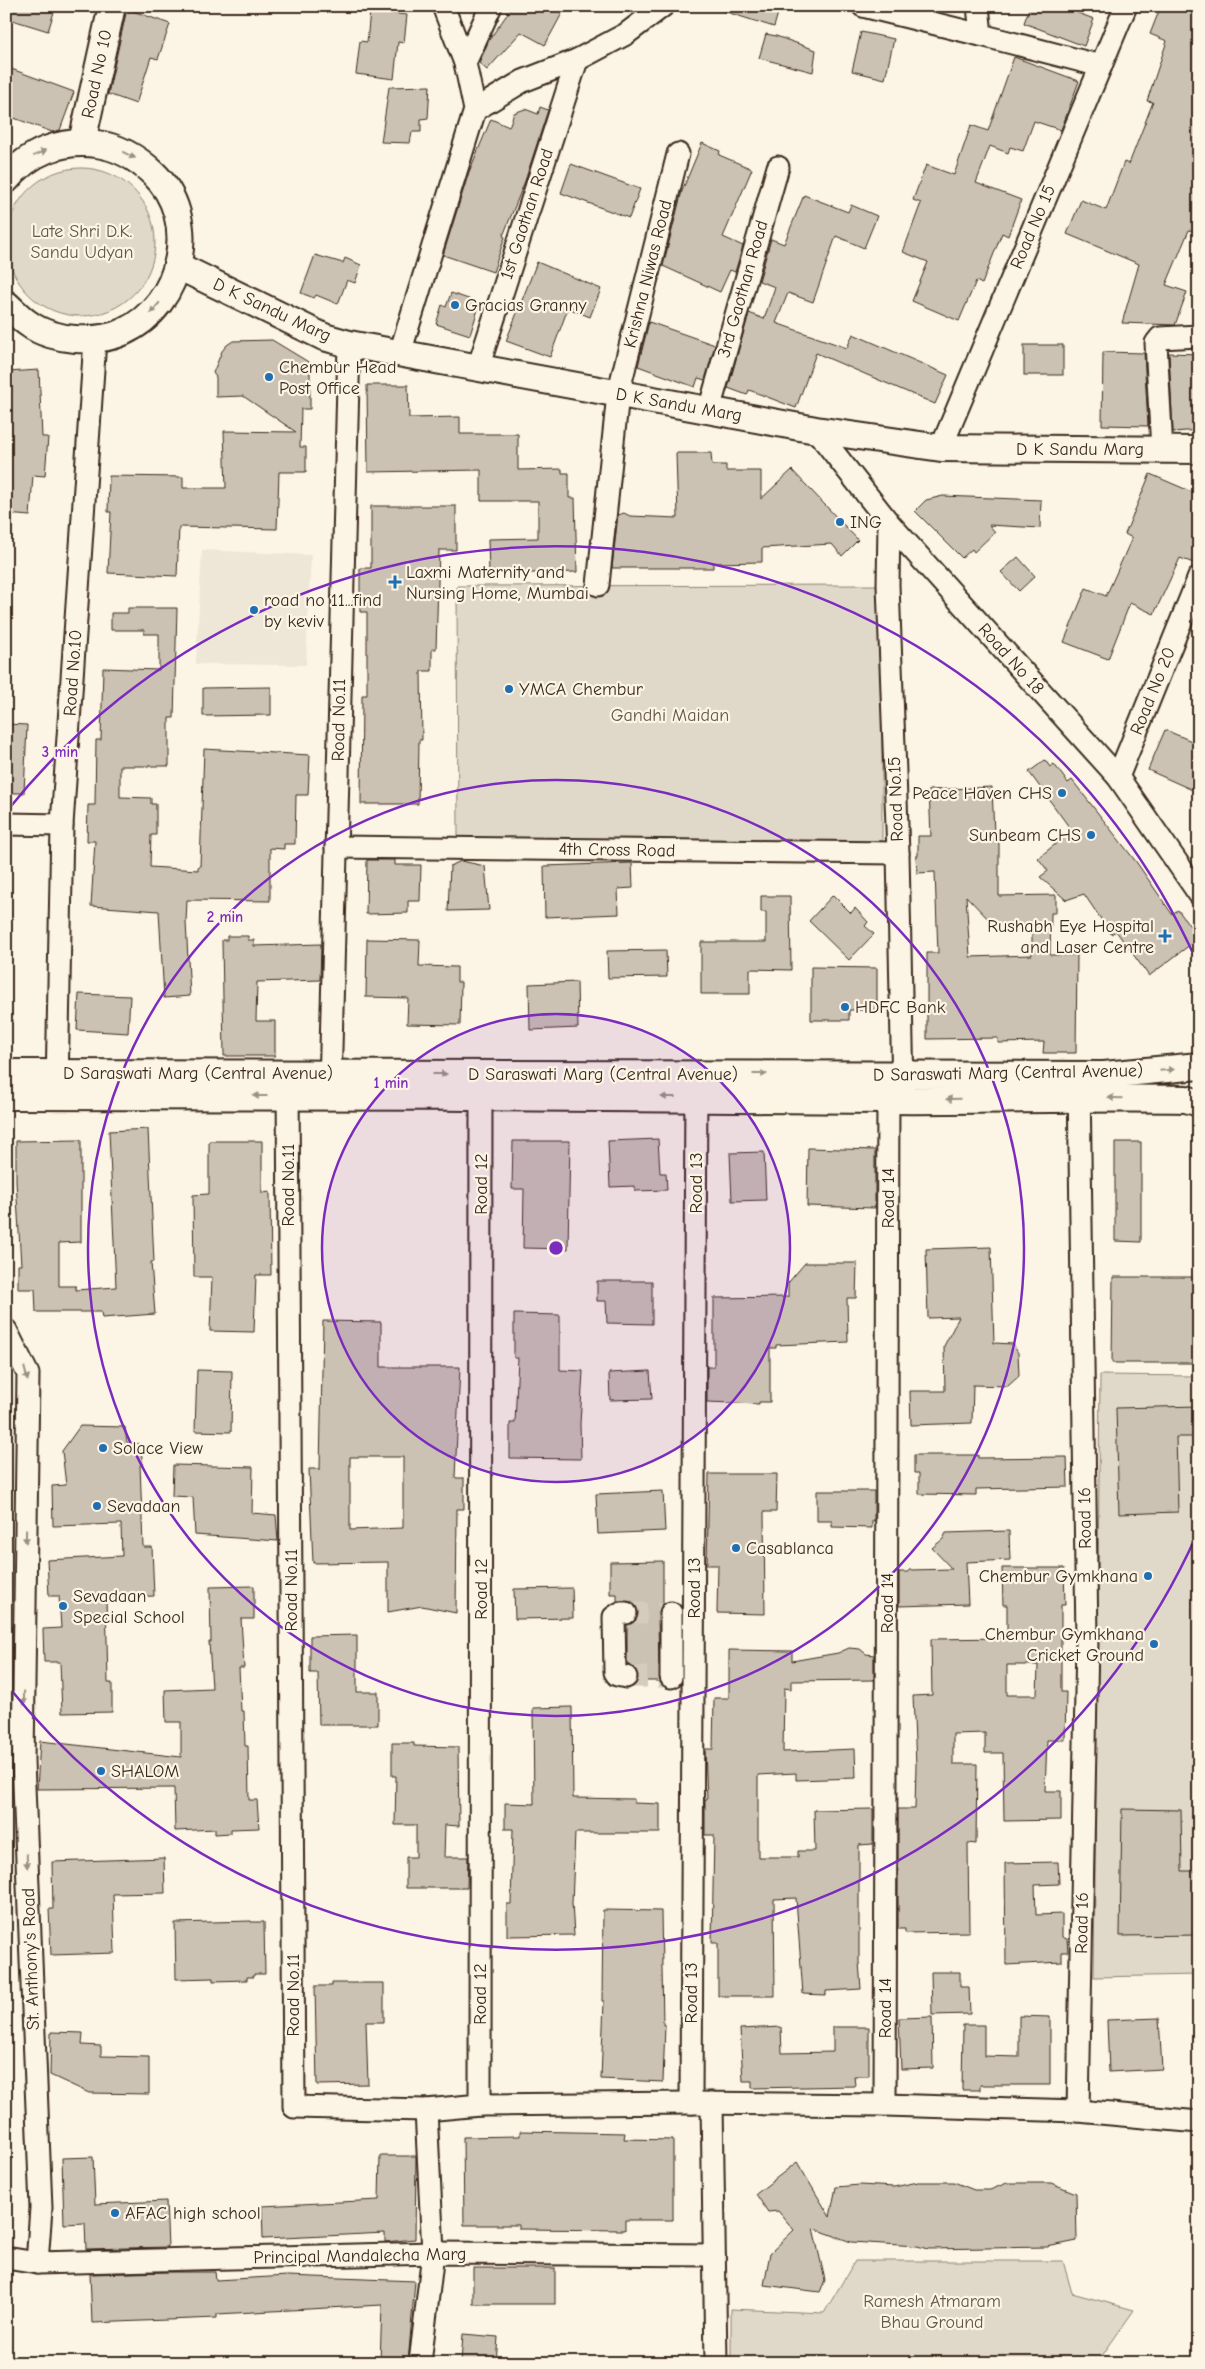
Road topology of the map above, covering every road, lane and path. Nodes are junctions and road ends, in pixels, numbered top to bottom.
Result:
1 (112, 6) edge
2 (443, 6) edge
3 (491, 6) edge
4 (662, 6) edge
5 (863, 6) edge
6 (978, 6) edge
7 (1126, 6) edge
8 (981, 35) junction
9 (577, 60) junction
10 (465, 63) junction
11 (1101, 66) junction
12 (475, 110) junction
13 (82, 142) junction
14 (678, 154) dead end
15 (778, 167) dead end
16 (6, 180) edge
17 (178, 266) junction
18 (6, 304) edge
19 (1199, 336) edge
20 (95, 340) junction
21 (348, 344) junction
22 (400, 353) junction
23 (478, 368) junction
24 (618, 394) junction
25 (709, 410) junction
26 (816, 430) junction
27 (941, 448) junction
28 (1162, 450) junction
29 (1199, 450) edge
30 (888, 523) junction
31 (1199, 577) edge
32 (598, 585) dead end
33 (1118, 777) junction
34 (6, 824) edge
35 (62, 825) junction
36 (336, 847) junction
37 (898, 853) junction
38 (1199, 894) edge
39 (1199, 1066) edge
40 (6, 1073) edge
41 (57, 1084) junction
42 (288, 1085) junction
43 (330, 1085) junction
44 (481, 1085) junction
45 (696, 1086) junction
46 (1079, 1086) junction
47 (895, 1087) junction
48 (6, 1096) edge
49 (1199, 1103) edge
50 (6, 1330) edge
51 (626, 1613) dead end
52 (694, 1613) junction
53 (626, 1677) dead end
54 (693, 1677) junction
55 (691, 2103) junction
56 (712, 2103) junction
57 (480, 2105) junction
58 (885, 2105) junction
59 (426, 2110) junction
60 (1078, 2111) junction
61 (1199, 2122) edge
62 (433, 2253) junction
63 (714, 2255) junction
64 (6, 2258) edge
65 (37, 2263) junction
66 (420, 2363) edge
67 (716, 2363) edge

1 - 13 main road, Road No 10
2 - 10 street
3 - 10 street
4 - 9 street
5 - 8 street
6 - 8 street
7 - 11 street, Road No 15
8 - 11 street
9 - 12 street
9 - 23 street, 1st Gaothan Road
10 - 12 street
11 - 27 street, Road No 15
12 - 22 street
16 -> 13 main road
13 -> 17 main road
14 - 24 street, Krishna Niwas Road
15 - 25 street, 3rd Gaothan Road
17 -> 20 main road
17 - 21 main road, D K Sandu Marg
18 - 20 main road
19 - 28 street
20 - 35 street, Road No.10
21 - 22 main road, D K Sandu Marg
21 - 36 street, Road No.11
22 - 23 main road, D K Sandu Marg
23 - 24 main road, D K Sandu Marg
24 - 25 main road, D K Sandu Marg
24 - 32 street, Krishna Niwas Road
25 - 26 main road, D K Sandu Marg
26 - 27 main road, D K Sandu Marg
26 - 30 street, Road No 18
27 - 28 main road, D K Sandu Marg
28 - 29 main road, D K Sandu Marg
30 - 33 street, Road No 18
30 - 37 street, Road No.15
31 - 33 street, Road No 20
33 - 38 street, Road No 18
34 - 35 street
35 - 41 street, Road No.10
36 - 37 street, 4th Cross Road
36 - 43 street, Road No.11
37 - 47 street, Road No.15
46 -> 39 main road, D Saraswati Marg (Central Avenue)
40 - 41 main road, D Saraswati Marg (Central Avenue)
41 - 42 main road, D Saraswati Marg (Central Avenue)
41 - 48 main road, D Saraswati Marg (Central Avenue)
42 - 43 main road, D Saraswati Marg (Central Avenue)
42 - 59 street, Road No.11
43 - 44 main road, D Saraswati Marg (Central Avenue)
44 - 45 main road, D Saraswati Marg (Central Avenue)
44 - 57 street, Road 12
45 - 47 main road, D Saraswati Marg (Central Avenue)
45 - 52 street, Road 13
46 - 47 main road, D Saraswati Marg (Central Avenue)
49 -> 46 main road, D Saraswati Marg (Central Avenue)
46 - 60 street, Road 16
47 - 58 street, Road 14
50 -> 65 street, St. Anthony's Road
51 - 53 street
52 - 54 street, Road 13
52 - 54 street
54 - 55 street, Road 13
55 - 56 street
55 - 57 street
56 - 58 street
56 - 63 street
57 - 59 street
58 - 60 street
59 - 62 street
60 - 61 street
62 - 63 street, Principal Mandalecha Marg
62 - 65 street, Principal Mandalecha Marg
62 - 66 street
63 - 67 street
64 - 65 street, Principal Mandalecha Marg

